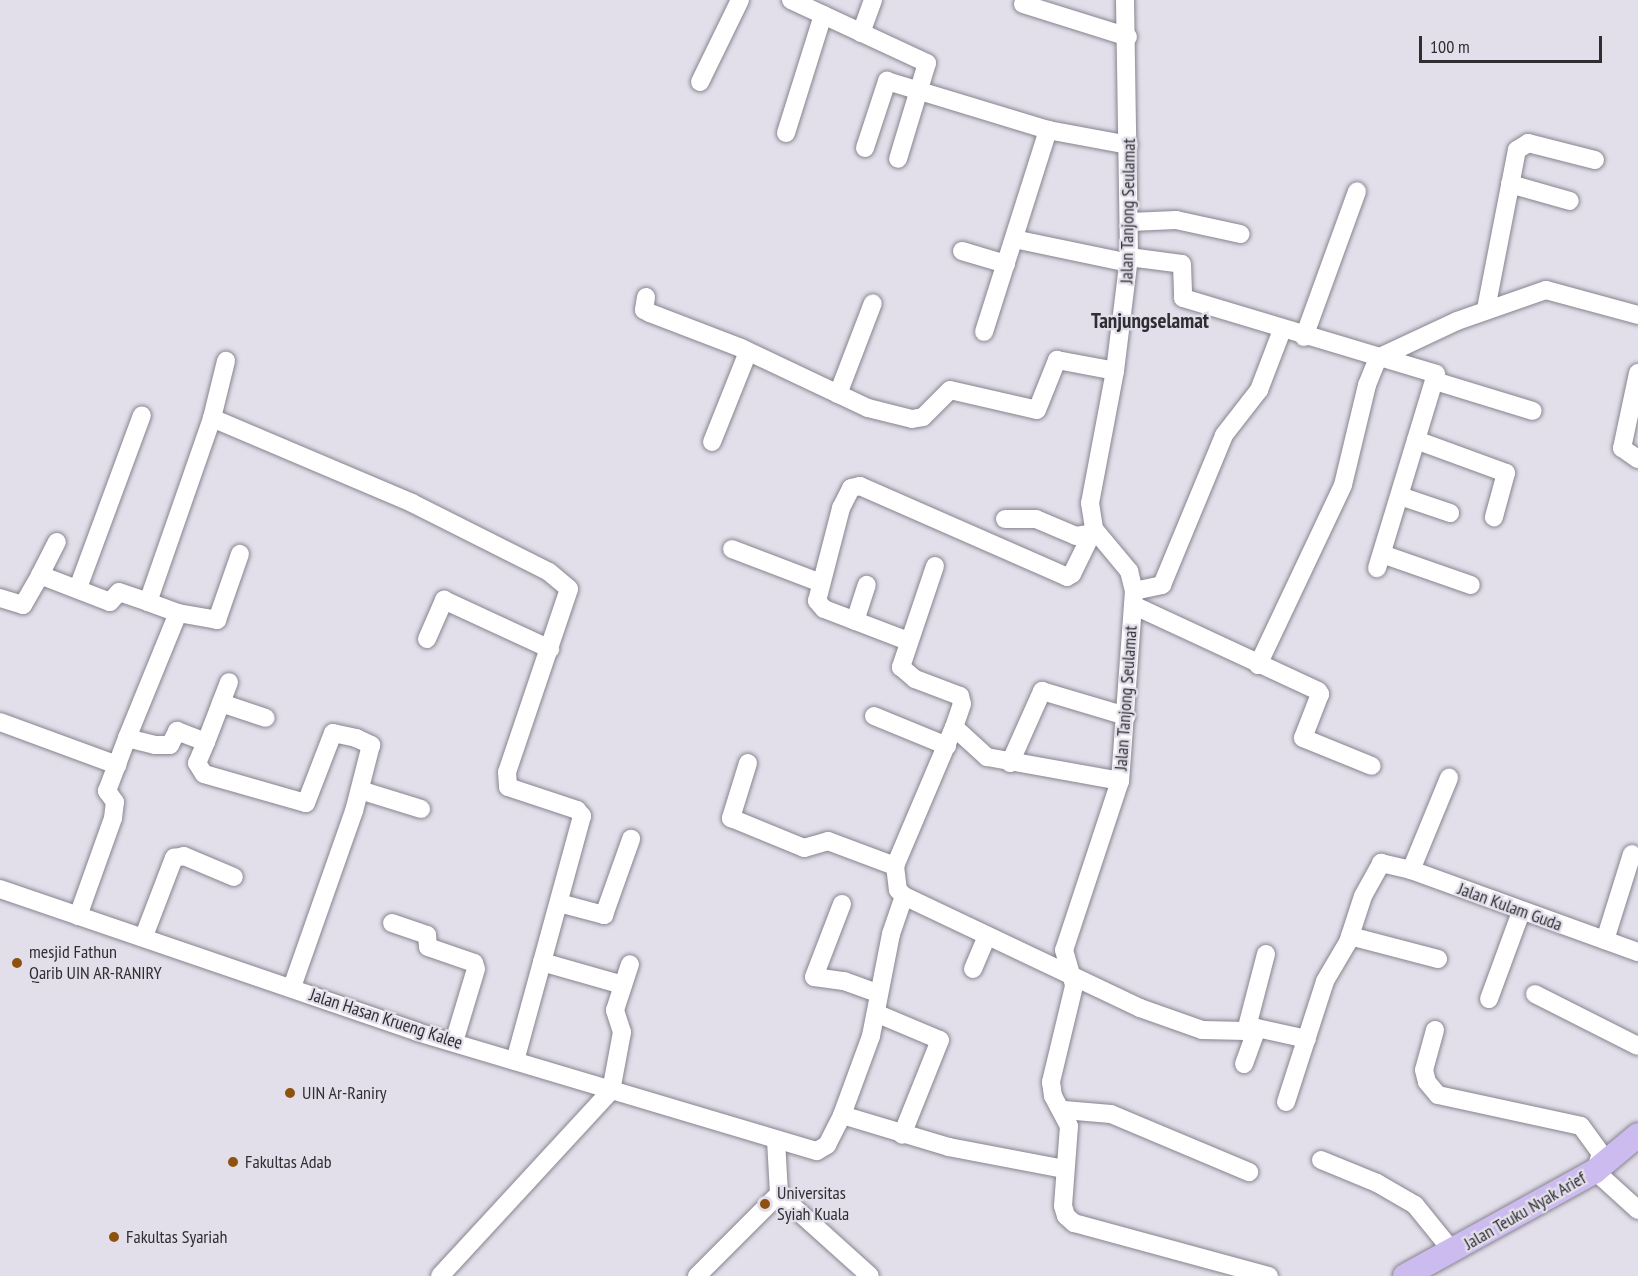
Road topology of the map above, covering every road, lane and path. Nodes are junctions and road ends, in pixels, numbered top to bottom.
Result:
1 (740, 0) edge
2 (792, 0) edge
3 (873, 0) edge
4 (1125, 0) edge
5 (1023, 4) dead end
6 (823, 15) junction
7 (861, 33) junction
8 (1128, 38) junction
9 (700, 82) dead end
10 (921, 89) junction
11 (1048, 130) junction
12 (786, 133) dead end
13 (1129, 145) junction
14 (866, 148) dead end
15 (898, 159) dead end
16 (1595, 160) dead end
17 (1510, 184) junction
18 (1357, 191) dead end
19 (1570, 201) dead end
20 (1130, 222) junction
21 (1240, 234) dead end
22 (1014, 239) junction
23 (962, 251) dead end
24 (1129, 260) junction
25 (1006, 264) junction
26 (645, 297) dead end
27 (873, 303) dead end
28 (1486, 309) junction
29 (1638, 315) edge
30 (1282, 330) junction
31 (984, 332) dead end
32 (1304, 337) junction
33 (748, 352) junction
34 (1378, 358) junction
35 (226, 361) dead end
36 (1115, 371) junction
37 (1638, 373) edge
38 (1435, 381) junction
39 (838, 394) junction
40 (1533, 411) dead end
41 (142, 414) dead end
42 (212, 418) junction
43 (1416, 440) junction
44 (712, 442) dead end
45 (1638, 459) edge
46 (1400, 496) junction
47 (1450, 513) dead end
48 (1494, 517) dead end
49 (1005, 519) dead end
50 (1092, 531) junction
51 (57, 542) dead end
52 (732, 549) dead end
53 (240, 554) dead end
54 (935, 566) dead end
55 (40, 575) junction
56 (821, 583) junction
57 (867, 585) dead end
58 (1472, 585) dead end
59 (78, 588) junction
60 (0, 598) edge
61 (1133, 598) junction
62 (148, 602) junction
63 (178, 613) junction
64 (855, 621) junction
65 (428, 639) dead end
66 (908, 641) junction
67 (549, 649) junction
68 (1258, 665) junction
69 (229, 682) dead end
70 (221, 703) junction
71 (874, 716) dead end
72 (1126, 716) junction
73 (266, 718) dead end
74 (0, 722) edge
75 (954, 727) junction
76 (127, 738) junction
77 (206, 742) junction
78 (947, 746) junction
79 (748, 763) dead end
80 (1010, 763) junction
81 (117, 765) junction
82 (1372, 766) dead end
83 (1449, 778) dead end
84 (1120, 781) junction
85 (360, 790) junction
86 (421, 809) dead end
87 (631, 839) dead end
88 (1632, 854) dead end
89 (895, 866) junction
90 (1411, 870) junction
91 (234, 878) dead end
92 (0, 889) edge
93 (904, 897) junction
94 (558, 903) junction
95 (842, 904) dead end
96 (1521, 912) junction
97 (78, 916) junction
98 (392, 923) dead end
99 (144, 936) junction
100 (987, 936) junction
101 (1350, 936) junction
102 (1605, 940) junction
103 (1638, 952) edge
104 (1266, 954) dead end
105 (1438, 960) dead end
106 (542, 962) junction
107 (630, 964) dead end
108 (973, 969) dead end
109 (1071, 974) junction
110 (623, 985) junction
111 (292, 987) junction
112 (879, 994) junction
113 (1535, 994) dead end
114 (1489, 999) dead end
115 (878, 1014) junction
116 (1252, 1029) junction
117 (1436, 1030) dead end
118 (1307, 1039) junction
119 (454, 1042) junction
120 (1638, 1046) edge
121 (515, 1061) junction
122 (1244, 1064) dead end
123 (612, 1091) junction
124 (1286, 1102) dead end
125 (1064, 1110) junction
126 (842, 1115) junction
127 (902, 1135) junction
128 (1638, 1135) edge
129 (776, 1140) junction
130 (1321, 1160) dead end
131 (1064, 1169) junction
132 (1595, 1171) junction
133 (1249, 1172) dead end
134 (779, 1194) junction
135 (1638, 1210) edge
136 (1453, 1252) junction
137 (440, 1276) edge
138 (697, 1276) edge
139 (870, 1276) edge
140 (1269, 1276) edge
141 (1405, 1276) edge

1 - 9 street
2 - 6 street
3 - 7 street
4 - 8 street, Jalan Tanjong Seulamat
5 - 8 street
6 - 7 street
6 - 12 street
7 - 10 street
8 - 13 street, Jalan Tanjong Seulamat
10 - 11 street
10 - 14 street
10 - 15 street
11 - 13 street
11 - 22 street
13 - 20 street, Jalan Tanjong Seulamat
16 - 17 street
17 - 19 street
17 - 28 street
18 - 32 street
20 - 21 street
20 - 24 street, Jalan Tanjong Seulamat
22 - 24 street
22 - 25 street
23 - 25 street
24 - 30 street
24 - 36 street, Jalan Tanjong Seulamat
25 - 31 street
26 - 33 street
27 - 39 street
28 - 29 street
28 - 34 street
30 - 32 street
30 - 61 street
32 - 34 street
33 - 39 street
33 - 44 street
34 - 38 street
34 - 68 street
35 - 42 street
36 - 39 street
36 - 50 street, Jalan Tanjong Seulamat
37 - 45 street
38 - 40 street
38 - 43 street
41 - 59 street
42 - 62 street
42 - 67 street
43 - 46 street
43 - 48 street
46 - 47 street
46 - 58 street
49 - 50 street
50 - 56 street
50 - 61 street, Jalan Tanjong Seulamat
51 - 55 street
52 - 56 street
53 - 63 street
54 - 66 street
55 - 59 street
55 - 60 street
56 - 64 street
57 - 64 street
59 - 62 street
61 - 68 street
61 - 72 street, Jalan Tanjong Seulamat
62 - 63 street
63 - 76 street
64 - 66 street
65 - 67 street
66 - 75 street
67 - 94 street
68 - 82 street
69 - 70 street
70 - 73 street
70 - 77 street
71 - 78 street
72 - 80 street
72 - 84 street, Jalan Tanjong Seulamat
74 - 81 street
75 - 78 street
75 - 80 street
76 - 77 street
76 - 81 street
77 - 85 street
78 - 89 street
79 - 89 street
80 - 84 street
81 - 97 street
83 - 90 street
84 - 109 street, Jalan Tanjong Seulamat
85 - 86 street
85 - 111 street
87 - 94 street
88 - 102 street
89 - 93 street
90 - 96 street, Jalan Kulam Guda
90 - 101 street, Jalan Kulam Guda
91 - 99 street
92 - 97 street, Jalan Hasan Krueng Kalee
93 - 100 street
93 - 112 street, Jalan Hasan Krueng Kalee
94 - 106 street
95 - 112 street
96 - 102 street, Jalan Kulam Guda
96 - 114 street
97 - 99 street, Jalan Hasan Krueng Kalee
98 - 119 street
99 - 111 street, Jalan Hasan Krueng Kalee
100 - 108 street
100 - 109 street
101 - 105 street
101 - 118 street
102 - 103 street, Jalan Kulam Guda
104 - 116 street
106 - 110 street
106 - 121 street
107 - 110 street
109 - 116 street
109 - 125 street, Jalan Tanjong Seulamat
110 - 123 street
111 - 119 street, Jalan Hasan Krueng Kalee
112 - 115 street, Jalan Hasan Krueng Kalee
113 - 120 street
115 - 126 street, Jalan Hasan Krueng Kalee
115 - 127 street
116 - 118 street
116 - 122 street
117 - 132 street
118 - 124 street
119 - 121 street, Jalan Hasan Krueng Kalee
121 - 123 street, Jalan Hasan Krueng Kalee
123 - 129 street, Jalan Hasan Krueng Kalee
123 - 137 street
125 - 131 street, Jalan Tanjong Seulamat
125 - 133 street
126 - 127 street
126 - 129 street, Jalan Hasan Krueng Kalee
127 - 131 street
128 - 132 main road, Jalan Teuku Nyak Arief
129 - 134 street
130 - 136 street
131 - 140 street, Jalan Tanjong Seulamat
132 - 135 street
132 - 136 main road, Jalan Teuku Nyak Arief
134 - 138 street
134 - 139 street
136 - 141 main road, Jalan Teuku Nyak Arief

